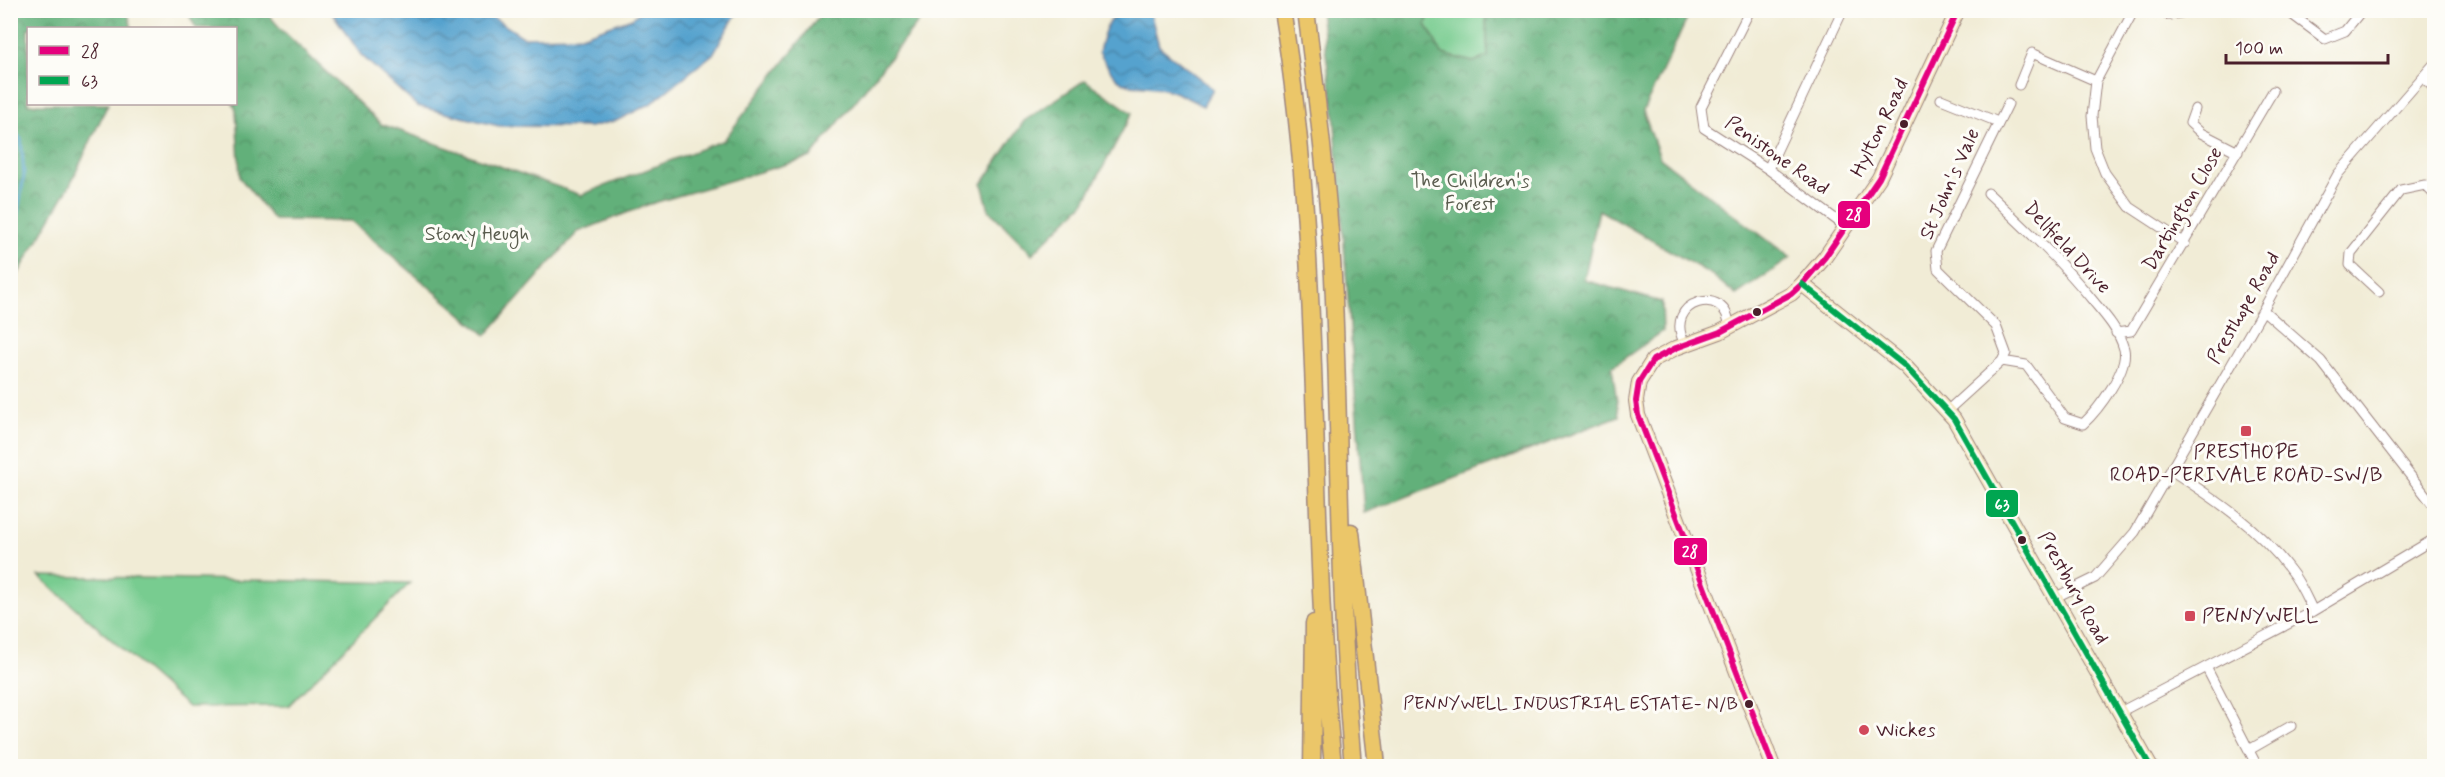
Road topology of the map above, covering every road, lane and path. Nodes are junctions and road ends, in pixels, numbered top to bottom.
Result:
1 (1282, 10) edge
2 (1306, 10) edge
3 (1750, 10) edge
4 (1843, 10) edge
5 (1958, 10) edge
6 (2134, 10) edge
7 (2161, 10) edge
8 (2197, 10) edge
9 (2286, 10) edge
10 (2362, 10) edge
11 (2434, 64) edge
12 (2423, 77) junction
13 (2096, 81) junction
14 (2019, 85) dead end
15 (2434, 88) edge
16 (2273, 91) dead end
17 (1941, 99) dead end
18 (2008, 104) dead end
19 (2195, 110) dead end
20 (1998, 122) junction
21 (2238, 152) junction
22 (1768, 169) junction
23 (1988, 193) dead end
24 (2434, 194) edge
25 (1846, 227) junction
26 (2185, 243) junction
27 (1802, 284) junction
28 (2379, 292) dead end
29 (2263, 310) junction
30 (1729, 327) junction
31 (2116, 333) junction
32 (1685, 345) junction
33 (2002, 361) junction
34 (1947, 411) junction
35 (1338, 413) junction
36 (2172, 471) junction
37 (1316, 501) junction
38 (2434, 506) edge
39 (2434, 539) edge
40 (2056, 597) junction
41 (2313, 611) junction
42 (2206, 667) junction
43 (2120, 712) junction
44 (2291, 726) dead end
45 (2249, 750) junction
46 (1312, 766) edge
47 (1333, 766) edge
48 (1353, 766) edge
49 (1377, 766) edge
50 (1773, 766) edge
51 (2150, 766) edge
52 (2257, 766) edge

1 - 37 highway
2 - 35 highway
3 - 22 street, Penistone Road
4 - 22 street
5 - 25 street, Hylton Road
6 - 13 street
7 - 8 street
9 - 10 street
11 - 12 street, Presthope Road
12 - 15 street
12 - 29 street, Presthope Road
13 - 14 street
13 - 26 street
16 - 21 street, Dartington Close
17 - 20 street
18 - 20 street, St John's Vale
19 - 21 street
20 - 33 street, St John's Vale
21 - 26 street, Dartington Close
22 - 25 street, Penistone Road
23 - 31 street, Dellfield Drive
24 - 28 street
25 - 27 street, Hylton Road
26 - 31 street, Dartington Close
27 - 30 street, Hylton Road
27 - 34 street, Prestbury Road
29 - 36 street, Presthope Road
29 - 38 street
30 - 32 street, Hylton Road
30 - 32 street
31 - 33 street, Dellfield Drive
32 - 50 street, Hylton Road
33 - 34 street
34 - 40 street, Prestbury Road
35 - 48 highway
35 - 49 highway
36 - 40 street, Presthope Road
36 - 41 street
37 - 46 highway
37 - 47 highway
39 - 41 street
40 - 43 street, Prestbury Road
41 - 42 street
42 - 43 street
42 - 45 street
43 - 51 street, Prestbury Road
44 - 45 street
45 - 52 street

